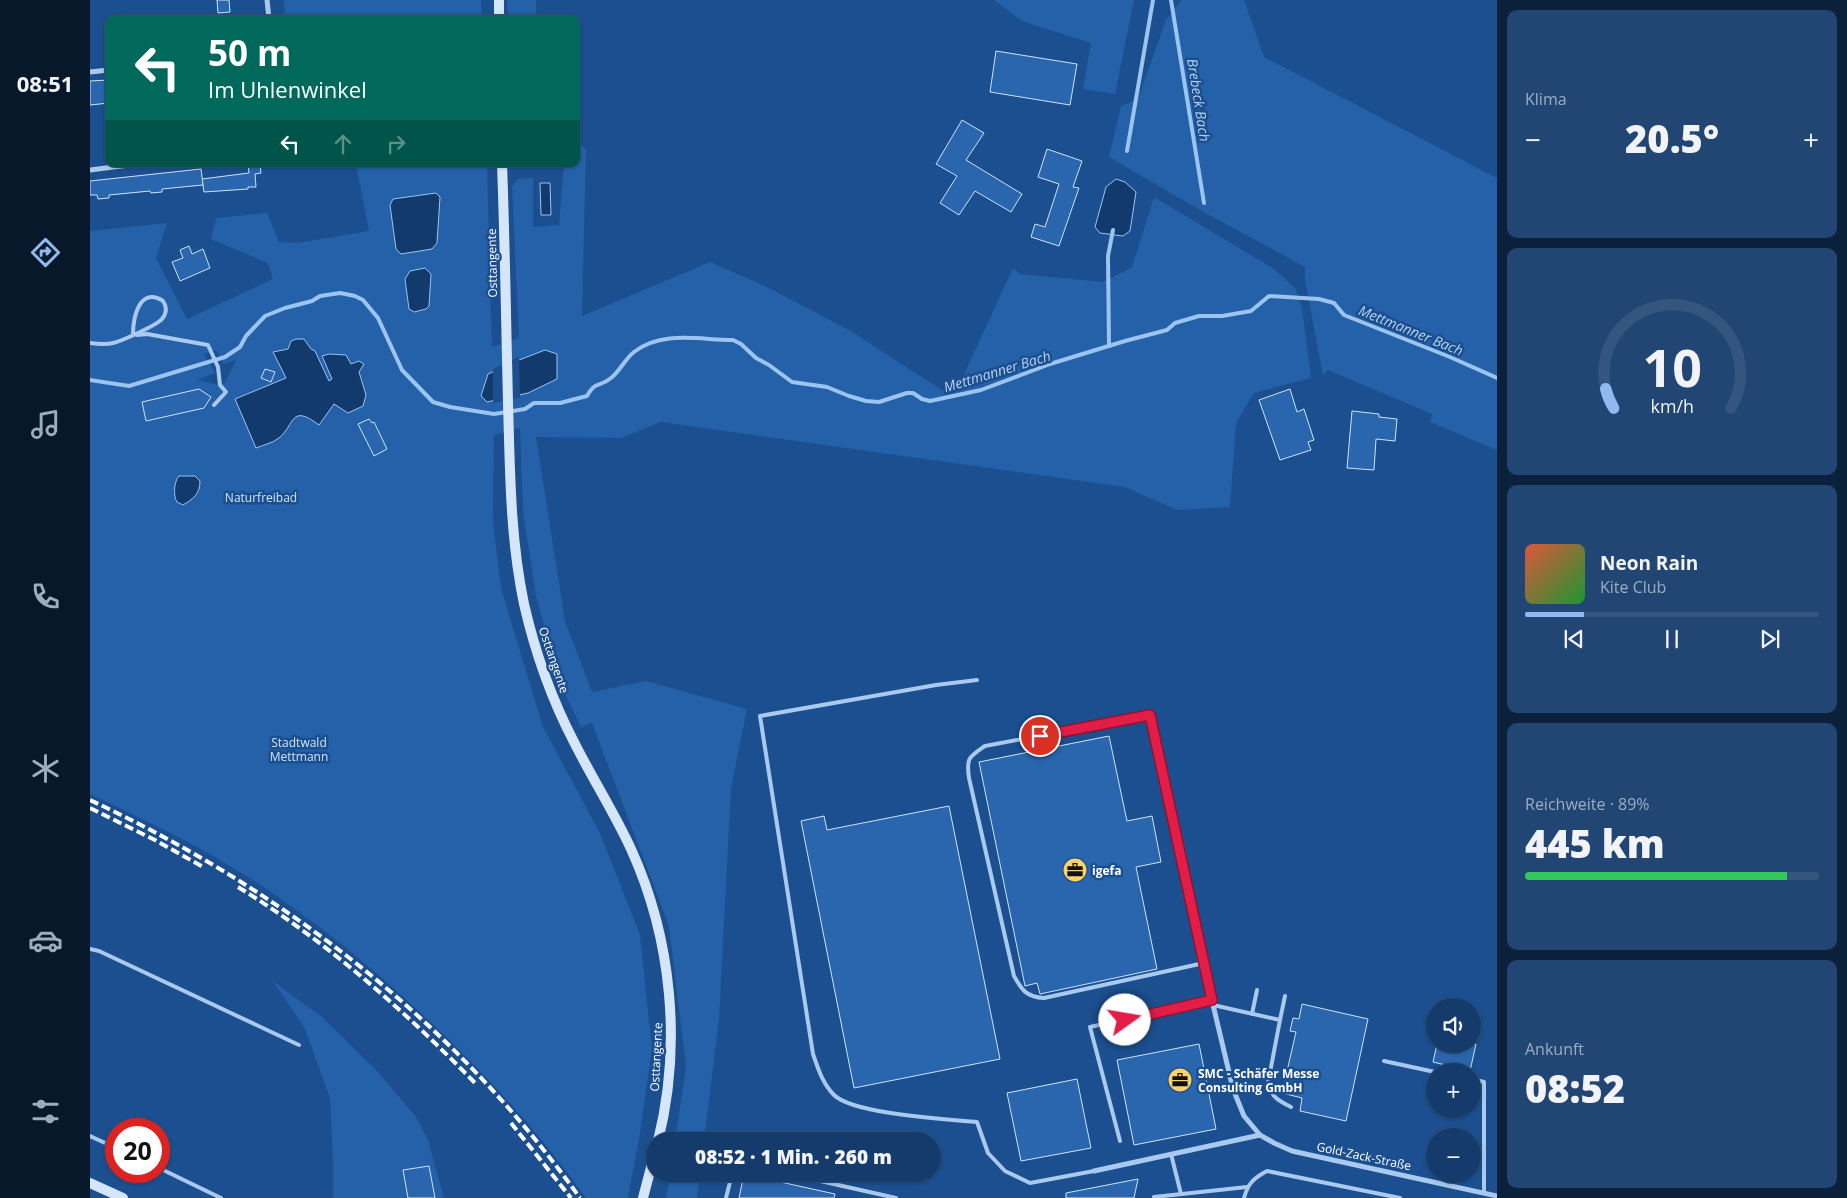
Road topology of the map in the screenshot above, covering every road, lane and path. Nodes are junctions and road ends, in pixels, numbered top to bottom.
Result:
1 (267, 0) edge
2 (499, 0) edge
3 (269, 15) edge
4 (499, 15) edge
5 (105, 70) edge
6 (90, 72) edge
7 (114, 167) edge
8 (502, 167) edge
9 (90, 170) edge
10 (133, 336) junction
11 (90, 343) edge
12 (214, 405) dead end
13 (977, 680) dead end
14 (90, 949) edge
15 (1204, 963) junction
16 (1257, 990) dead end
17 (1210, 992) joint
18 (1285, 996) dead end
19 (1212, 1002) junction
20 (1252, 1014) junction
21 (1280, 1020) junction
22 (299, 1045) dead end
23 (1384, 1061) dead end
24 (1426, 1070) edge
25 (1481, 1082) edge
26 (1291, 1107) dead end
27 (660, 1132) edge
28 (1260, 1135) junction
29 (90, 1136) edge
30 (1120, 1141) dead end
31 (105, 1143) edge
32 (1171, 1154) junction
33 (1094, 1171) joint
34 (170, 1173) edge
35 (90, 1182) edge
36 (647, 1182) edge
37 (730, 1182) edge
38 (825, 1182) edge
39 (1247, 1187) junction
40 (1484, 1192) junction
41 (1181, 1194) junction
42 (1497, 1196) edge
43 (1154, 1197) edge
44 (123, 1198) edge
45 (221, 1198) edge
46 (643, 1198) edge
47 (726, 1198) edge
48 (896, 1198) edge
49 (1244, 1198) edge
50 (1400, 1198) edge

1 - 3 street
2 - 4 main road
5 - 6 street
7 - 9 street
8 - 27 main road, Osttangente
10 - 10 lane
10 - 11 lane
10 - 12 lane
13 - 33 lane
14 - 22 lane
15 - 15 lane
15 - 17 lane
16 - 20 lane
17 - 19 street, Gold-Zack-Straße
18 - 21 lane
19 - 20 lane
19 - 28 street, Gold-Zack-Straße
19 - 30 lane
20 - 21 lane
21 - 26 lane
23 - 24 lane
25 - 40 lane
28 - 32 street
28 - 40 street, Gold-Zack-Straße
29 - 31 lane
32 - 33 street
32 - 41 lane
34 - 45 lane
35 - 44 main road
36 - 46 main road
37 - 47 lane
38 - 48 lane
39 - 41 lane
39 - 49 lane
39 - 50 lane
40 - 42 street, Gold-Zack-Straße
41 - 43 lane

